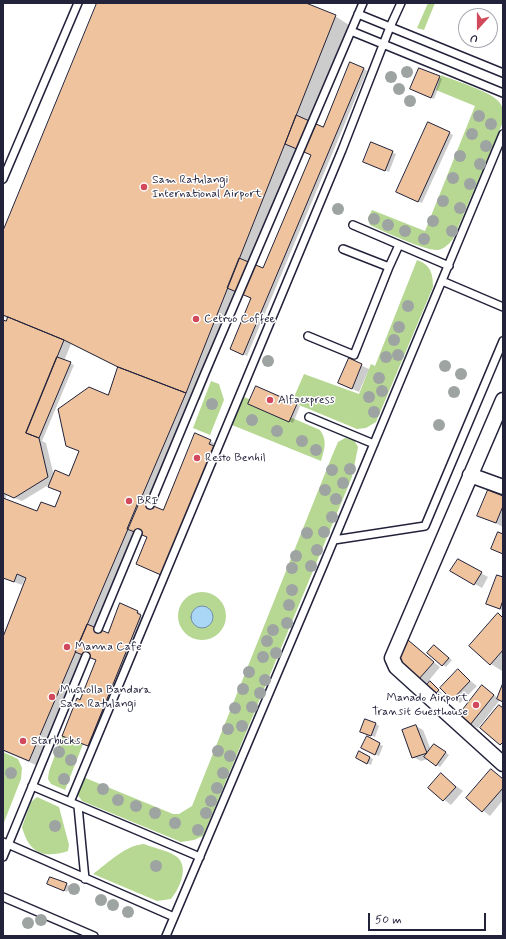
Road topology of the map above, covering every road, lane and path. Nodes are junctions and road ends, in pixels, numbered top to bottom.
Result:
1 (78, 3) edge
2 (364, 3) edge
3 (401, 3) edge
4 (358, 14) junction
5 (390, 27) junction
6 (351, 31) junction
7 (383, 44) junction
8 (503, 73) edge
9 (503, 93) edge
10 (503, 134) edge
11 (3, 179) edge
12 (353, 225) dead end
13 (399, 245) junction
14 (343, 249) dead end
15 (449, 266) junction
16 (389, 268) junction
17 (442, 281) junction
18 (503, 307) edge
19 (308, 336) dead end
20 (503, 341) edge
21 (503, 400) edge
22 (309, 417) dead end
23 (374, 444) junction
24 (470, 475) junction
25 (503, 487) edge
26 (150, 505) dead end
27 (138, 533) dead end
28 (334, 540) junction
29 (98, 629) dead end
30 (86, 656) dead end
31 (503, 764) edge
32 (32, 786) junction
33 (70, 802) junction
34 (78, 806) junction
35 (6, 843) edge
36 (3, 857) edge
37 (200, 857) junction
38 (85, 879) junction
39 (3, 896) edge
40 (174, 917) junction
41 (94, 936) edge
42 (166, 936) edge

1 - 11 lane
2 - 4 lane
3 - 5 lane
4 - 5 lane
4 - 6 lane
5 - 7 lane
5 - 8 lane
6 - 7 lane
6 - 26 lane
7 - 9 lane
7 - 33 lane
10 - 15 lane
12 - 13 lane
13 - 15 lane
13 - 16 lane
14 - 16 lane
15 - 17 lane
16 - 19 lane
17 - 18 lane
17 - 23 lane
20 - 28 lane
21 - 24 street
22 - 23 lane
23 - 28 lane
24 - 25 street
24 - 31 street
27 - 29 lane
28 - 37 lane
30 - 32 lane
32 - 33 lane
32 - 35 lane
33 - 34 lane
34 - 37 lane
34 - 38 lane
35 - 36 lane
35 - 38 lane
37 - 40 lane
38 - 40 lane
39 - 41 lane
40 - 42 lane

